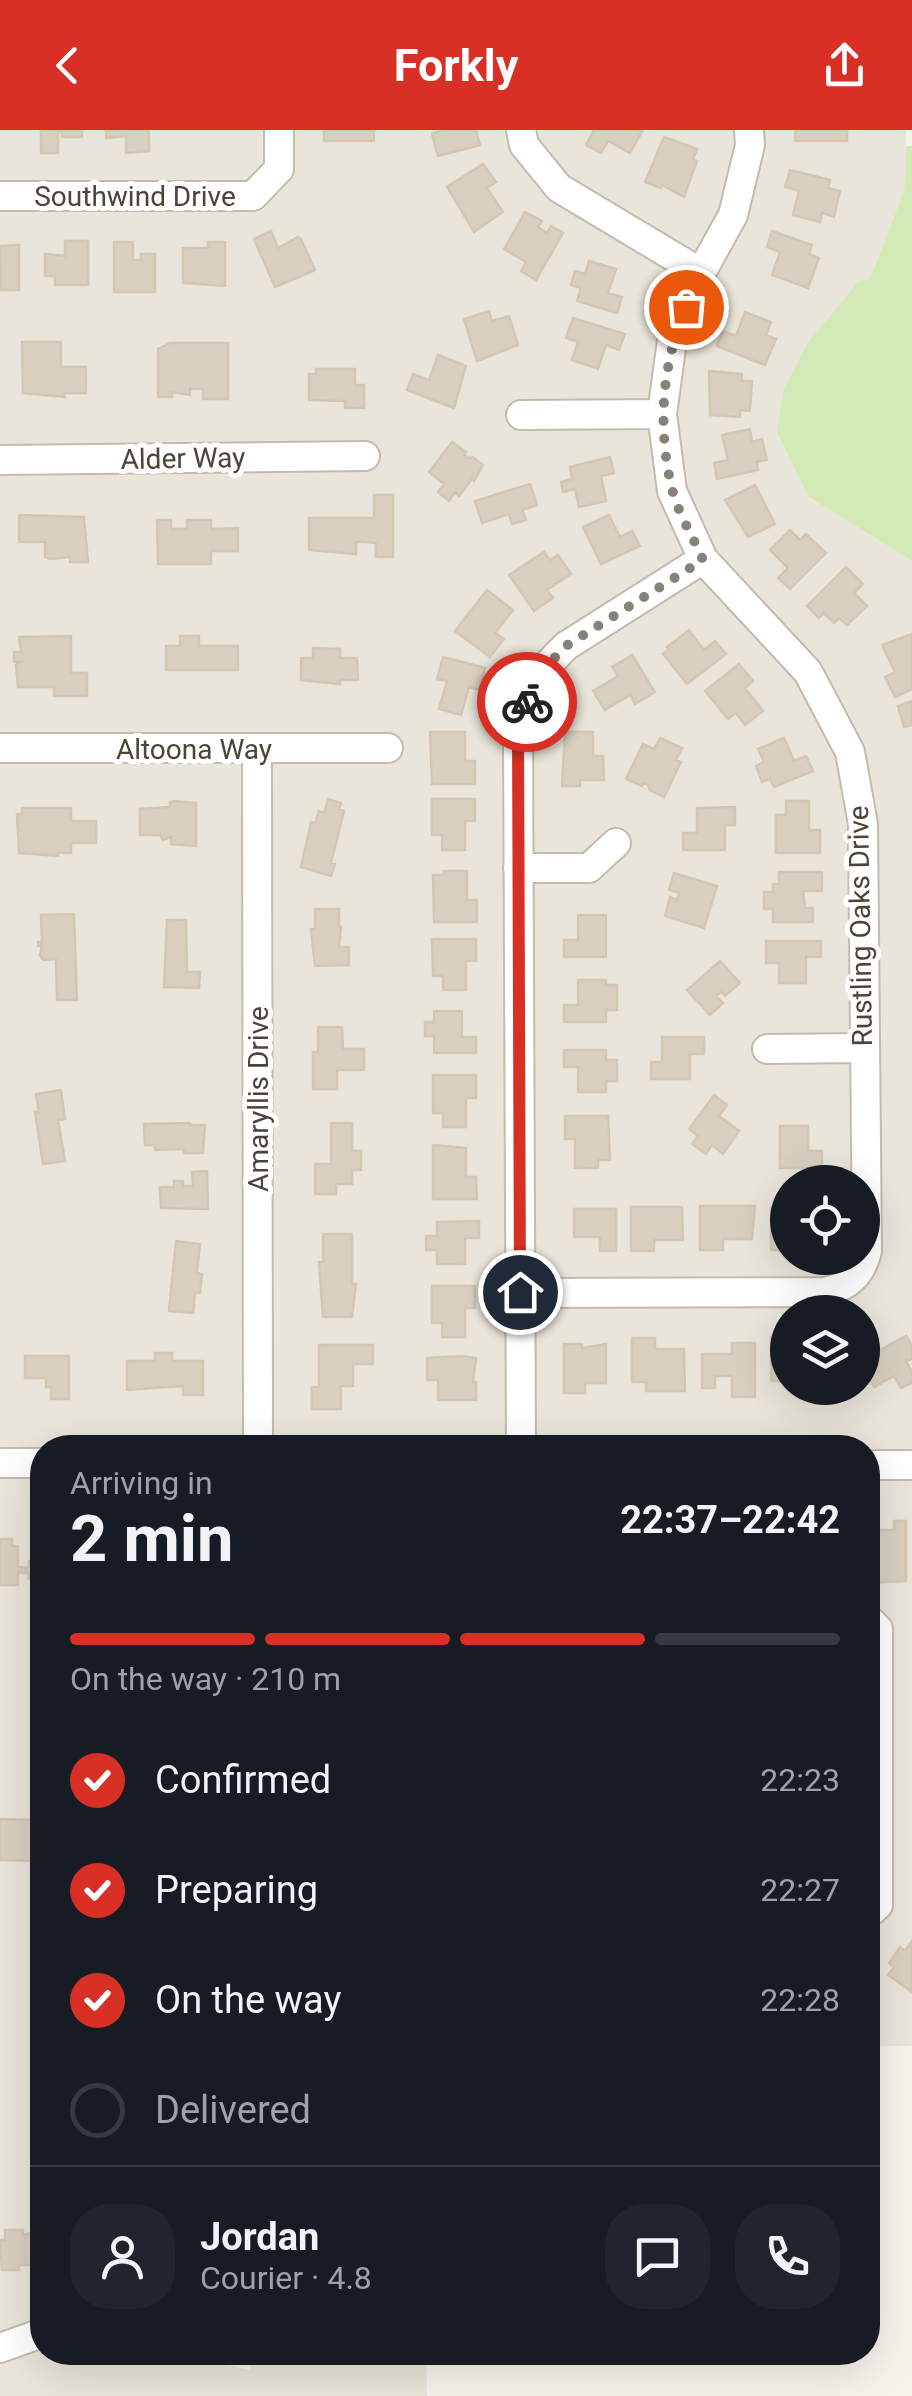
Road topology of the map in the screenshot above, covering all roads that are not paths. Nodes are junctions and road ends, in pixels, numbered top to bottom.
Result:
1 (279, 130) edge
2 (521, 130) edge
3 (749, 130) edge
4 (0, 196) edge
5 (701, 273) junction
6 (662, 414) junction
7 (521, 416) dead end
8 (365, 456) dead end
9 (0, 460) edge
10 (703, 560) junction
11 (0, 748) edge
12 (388, 748) dead end
13 (257, 750) junction
14 (616, 843) dead end
15 (518, 868) junction
16 (864, 1048) junction
17 (767, 1049) dead end
18 (520, 1292) junction
19 (258, 1435) edge
20 (521, 1435) edge
21 (0, 1462) edge
22 (30, 1463) edge
23 (880, 1465) edge
24 (912, 1465) edge
25 (30, 2338) edge
26 (0, 2348) edge

1 - 4 street, Southwind Drive
2 - 5 street
3 - 5 street, Rustling Oaks Drive
5 - 6 street, Rustling Oaks Drive
6 - 7 street
6 - 10 street, Rustling Oaks Drive
8 - 9 street, Alder Way
10 - 15 street
10 - 16 street, Rustling Oaks Drive
11 - 13 street, Altoona Way
12 - 13 street, Altoona Way
13 - 19 street, Amaryllis Drive
14 - 15 street
15 - 18 street
16 - 17 street
16 - 18 street, Rustling Oaks Drive
18 - 20 street
21 - 22 street
23 - 24 street
25 - 26 street

